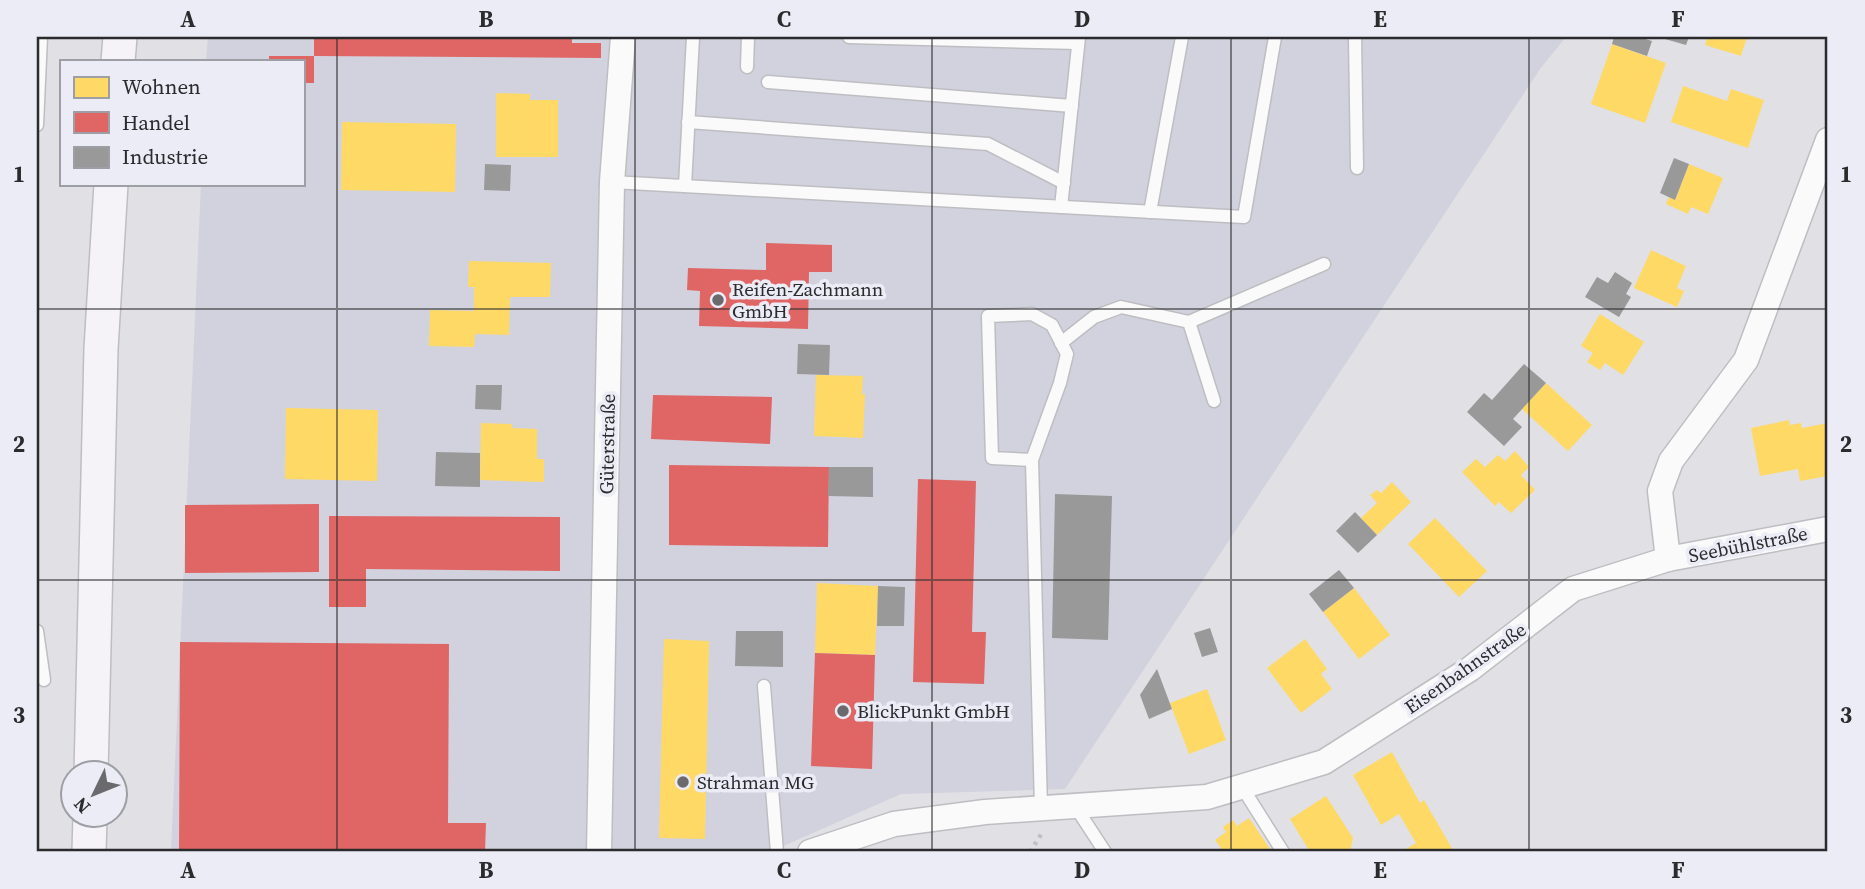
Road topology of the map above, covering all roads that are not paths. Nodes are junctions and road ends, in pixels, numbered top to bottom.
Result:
1 (41, 37) edge
2 (120, 37) edge
3 (623, 37) edge
4 (692, 37) edge
5 (748, 37) edge
6 (849, 37) edge
7 (1182, 37) edge
8 (1275, 37) edge
9 (1355, 37) edge
10 (1079, 40) edge
11 (118, 60) edge
12 (747, 67) dead end
13 (768, 82) dead end
14 (1072, 106) junction
15 (688, 122) junction
16 (37, 125) edge
17 (1828, 139) edge
18 (1357, 168) dead end
19 (612, 182) junction
20 (1064, 183) junction
21 (111, 186) edge
22 (685, 186) junction
23 (1061, 207) junction
24 (1150, 212) junction
25 (1324, 264) dead end
26 (1189, 322) junction
27 (1061, 343) junction
28 (1214, 401) dead end
29 (1032, 460) junction
30 (1828, 529) edge
31 (1668, 559) junction
32 (37, 631) edge
33 (44, 680) dead end
34 (764, 686) dead end
35 (91, 760) edge
36 (1242, 787) junction
37 (1075, 806) junction
38 (1041, 808) junction
39 (90, 830) edge
40 (89, 852) edge
41 (599, 852) edge
42 (777, 852) edge
43 (810, 852) edge
44 (1105, 852) edge
45 (1283, 852) edge

1 - 16 lane
2 - 11 main road
3 - 19 street, Güterstraße
4 - 15 lane
5 - 12 lane
6 - 10 lane
7 - 24 lane
8 - 24 lane
9 - 18 lane
10 - 14 lane
13 - 14 lane
14 - 20 lane
15 - 20 lane
15 - 22 lane
17 - 31 street
19 - 22 lane
19 - 41 street, Güterstraße
20 - 23 lane
21 - 35 main road
22 - 23 lane
23 - 24 lane
25 - 26 lane
26 - 27 lane
26 - 28 lane
27 - 29 lane
27 - 29 lane
29 - 38 lane
30 - 31 street, Seebühlstraße
31 - 36 street, Eisenbahnstraße
32 - 33 lane
34 - 42 lane
36 - 37 street, Eisenbahnstraße
36 - 45 lane
37 - 38 street, Eisenbahnstraße
37 - 44 lane
38 - 43 street, Eisenbahnstraße
39 - 40 main road

